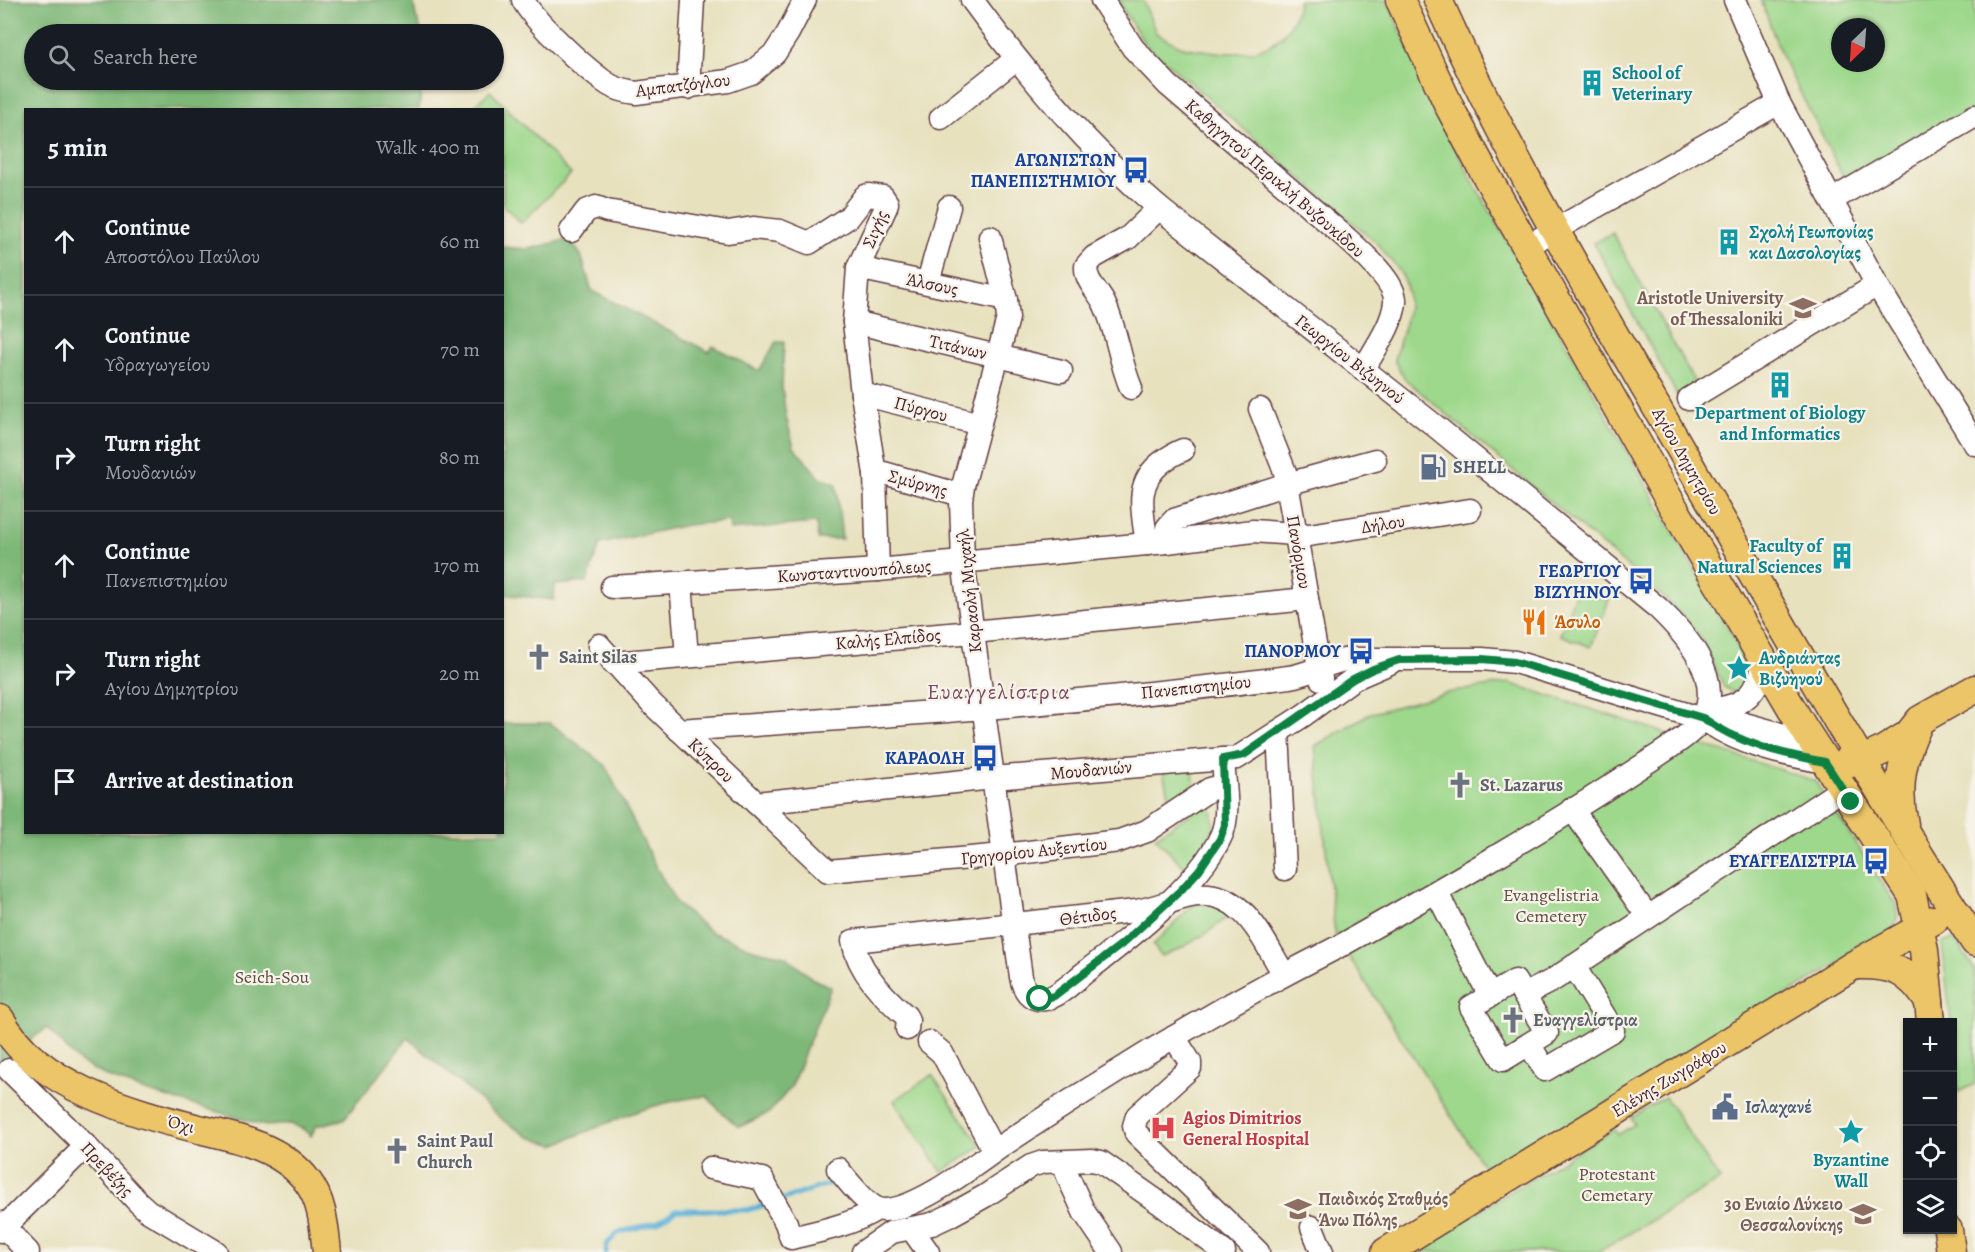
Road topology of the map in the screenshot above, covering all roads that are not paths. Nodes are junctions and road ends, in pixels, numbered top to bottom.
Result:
1 (523, 0) edge
2 (693, 0) edge
3 (805, 0) edge
4 (972, 0) edge
5 (1102, 0) edge
6 (1400, 0) edge
7 (1438, 0) edge
8 (1734, 0) edge
9 (1016, 60) junction
10 (688, 88) junction
11 (1779, 103) junction
12 (1975, 116) edge
13 (941, 118) dead end
14 (1832, 200) junction
15 (949, 207) dead end
16 (1159, 208) junction
17 (1554, 230) junction
18 (571, 231) dead end
19 (990, 237) dead end
20 (1525, 247) junction
21 (858, 268) junction
22 (928, 282) junction
23 (1877, 285) junction
24 (1006, 300) junction
25 (854, 322) junction
26 (998, 356) junction
27 (1363, 370) junction
28 (1061, 371) dead end
29 (1131, 388) dead end
30 (862, 394) junction
31 (1689, 399) dead end
32 (1260, 408) dead end
33 (980, 424) junction
34 (1975, 444) edge
35 (1183, 450) dead end
36 (1375, 460) dead end
37 (875, 474) junction
38 (1287, 484) junction
39 (962, 495) junction
40 (1470, 510) dead end
41 (1297, 534) junction
42 (1157, 543) junction
43 (963, 562) junction
44 (878, 570) junction
45 (681, 583) junction
46 (612, 587) dead end
47 (1307, 599) junction
48 (973, 632) junction
49 (606, 654) joint
50 (687, 656) junction
51 (1399, 660) junction
52 (1764, 662) junction
53 (1319, 667) junction
54 (1975, 689) edge
55 (1325, 698) junction
56 (984, 709) junction
57 (1705, 714) junction
58 (1833, 714) junction
59 (1920, 720) junction
60 (679, 730) junction
61 (1278, 732) junction
62 (1876, 733) junction
63 (1819, 753) junction
64 (1856, 753) junction
65 (1223, 759) junction
66 (993, 778) junction
67 (1224, 785) junction
68 (1842, 789) junction
69 (756, 803) junction
70 (1572, 809) junction
71 (1909, 840) junction
72 (1003, 855) junction
73 (1285, 869) dead end
74 (828, 871) joint
75 (1436, 891) junction
76 (1165, 904) junction
77 (1957, 914) junction
78 (1648, 917) junction
79 (1013, 925) junction
80 (1920, 927) junction
81 (1975, 942) edge
82 (1854, 965) junction
83 (1574, 966) junction
84 (1284, 974) junction
85 (1524, 995) junction
86 (1490, 996) junction
87 (1930, 1012) edge
88 (0, 1019) edge
89 (907, 1029) dead end
90 (1174, 1037) junction
91 (928, 1042) dead end
92 (1529, 1044) junction
93 (12, 1067) edge
94 (86, 1146) junction
95 (994, 1151) junction
96 (1062, 1163) junction
97 (710, 1168) dead end
98 (838, 1169) dead end
99 (877, 1209) junction
100 (1, 1227) edge
101 (1312, 1227) dead end
102 (911, 1228) junction
103 (1949, 1234) edge
104 (213, 1251) edge
105 (28, 1252) edge
106 (327, 1252) edge
107 (863, 1252) edge
108 (928, 1252) edge
109 (1111, 1252) edge
110 (1224, 1252) edge
111 (1258, 1252) edge
112 (1322, 1252) edge
113 (1386, 1252) edge
114 (1951, 1252) edge

1 - 10 street, Αμπατζόγλου
2 - 10 street
3 - 10 street, Αμπατζόγλου
4 - 9 street, Γεωργίου Βιζυηνού
5 - 27 street, Καθηγητού Περικλή Βυζουκίδου
6 - 20 main road, Αγίου Δημητρίου
7 - 17 main road, Αγίου Δημητρίου
8 - 11 street
9 - 13 street
9 - 16 street, Γεωργίου Βιζυηνού
11 - 14 street
11 - 17 street
12 - 14 street
14 - 23 street
15 - 22 street
16 - 27 street, Γεωργίου Βιζυηνού
16 - 29 street
17 - 20 street
17 - 58 main road, Αγίου Δημητρίου
18 - 21 street, Σιγής
19 - 24 street, Καραολή Μιχαήλ
20 - 52 main road, Αγίου Δημητρίου
21 - 22 street, Άλσους
21 - 25 street, Σιγής
22 - 24 street, Άλσους
23 - 31 street
23 - 34 street
24 - 26 street, Καραολή Μιχαήλ
25 - 26 street, Τιτάνων
25 - 30 street, Σιγής
26 - 28 street, Τιτάνων
26 - 33 street, Καραολή Μιχαήλ
27 - 57 street, Γεωργίου Βιζυηνού
30 - 33 street, Πύργου
30 - 37 street, Σιγής
32 - 38 street, Πανόρμου
33 - 39 street, Καραολή Μιχαήλ
35 - 42 street
36 - 38 street
37 - 39 street, Σμύρνης
37 - 44 street, Σιγής
38 - 41 street, Πανόρμου
38 - 42 street
39 - 43 street, Καραολή Μιχαήλ
40 - 41 street, Δήλου
41 - 42 street, Κωνσταντινουπόλεως
41 - 47 street, Πανόρμου
42 - 43 street, Κωνσταντινουπόλεως
43 - 44 street, Κωνσταντινουπόλεως
43 - 48 street, Καραολή Μιχαήλ
44 - 45 street, Κωνσταντινουπόλεως
45 - 46 street, Κωνσταντινουπόλεως
45 - 50 street
47 - 48 street, Καλής Ελπίδος
47 - 53 street, Πανόρμου
48 - 50 street, Καλής Ελπίδος
48 - 56 street, Καραολή Μιχαήλ
49 - 50 street, Καλής Ελπίδος
49 - 60 street, Κύπρου
51 - 53 street, Πανεπιστημίου
51 - 55 street, Μουδανιών
51 - 57 street, Πανεπιστημίου
52 - 57 street
52 - 63 main road, Αγίου Δημητρίου
53 - 55 street, Πανόρμου
53 - 56 street, Πανεπιστημίου
54 - 59 main road
55 - 61 street, Μουδανιών
56 - 60 street, Πανεπιστημίου
56 - 66 street, Καραολή Μιχαήλ
57 - 63 street, Πανεπιστημίου
57 - 70 street
58 - 62 main road
58 - 64 main road, Αγίου Δημητρίου
59 - 62 main road
59 - 64 main road
59 - 71 main road
60 - 69 street, Κύπρου
61 - 65 street, Μουδανιών
61 - 73 street
62 - 64 main road
63 - 64 main road
63 - 68 main road, Αγίου Δημητρίου
64 - 71 main road, Αγίου Δημητρίου
65 - 66 street, Μουδανιών
65 - 67 street
66 - 69 street, Μουδανιών
66 - 72 street, Καραολή Μιχαήλ
67 - 72 street, Γρηγορίου Αυξεντίου
67 - 76 street
68 - 78 street
68 - 80 main road, Αγίου Δημητρίου
69 - 74 street, Κύπρου
70 - 75 street
70 - 78 street
71 - 77 main road, Αγίου Δημητρίου
72 - 74 street, Γρηγορίου Αυξεντίου
72 - 79 street, Καραολή Μιχαήλ
75 - 84 street
75 - 86 street
76 - 79 street, Θέτιδος
76 - 79 street, Καραολή Μιχαήλ
76 - 84 street, Θέτιδος
77 - 80 main road, Ελένης Ζωγράφου
77 - 81 main road, Αγίου Δημητρίου
78 - 83 street
79 - 89 street, Θέτιδος
80 - 82 main road, Ελένης Ζωγράφου
80 - 87 main road, Αγίου Δημητρίου
82 - 87 main road
82 - 113 main road, Ελένης Ζωγράφου
83 - 85 street
83 - 92 street
84 - 90 street
85 - 86 street
85 - 92 street
86 - 92 street
88 - 93 main road, Όχι
90 - 95 street
90 - 111 street
91 - 95 street
93 - 94 street, Πρεβέζης
93 - 106 main road, Όχι
94 - 100 street
94 - 104 street, Πρεβέζης
95 - 99 street
96 - 102 street
96 - 109 street
96 - 110 street
97 - 99 street
98 - 99 street
100 - 105 street
101 - 112 street
102 - 107 street
102 - 108 street
103 - 114 main road

